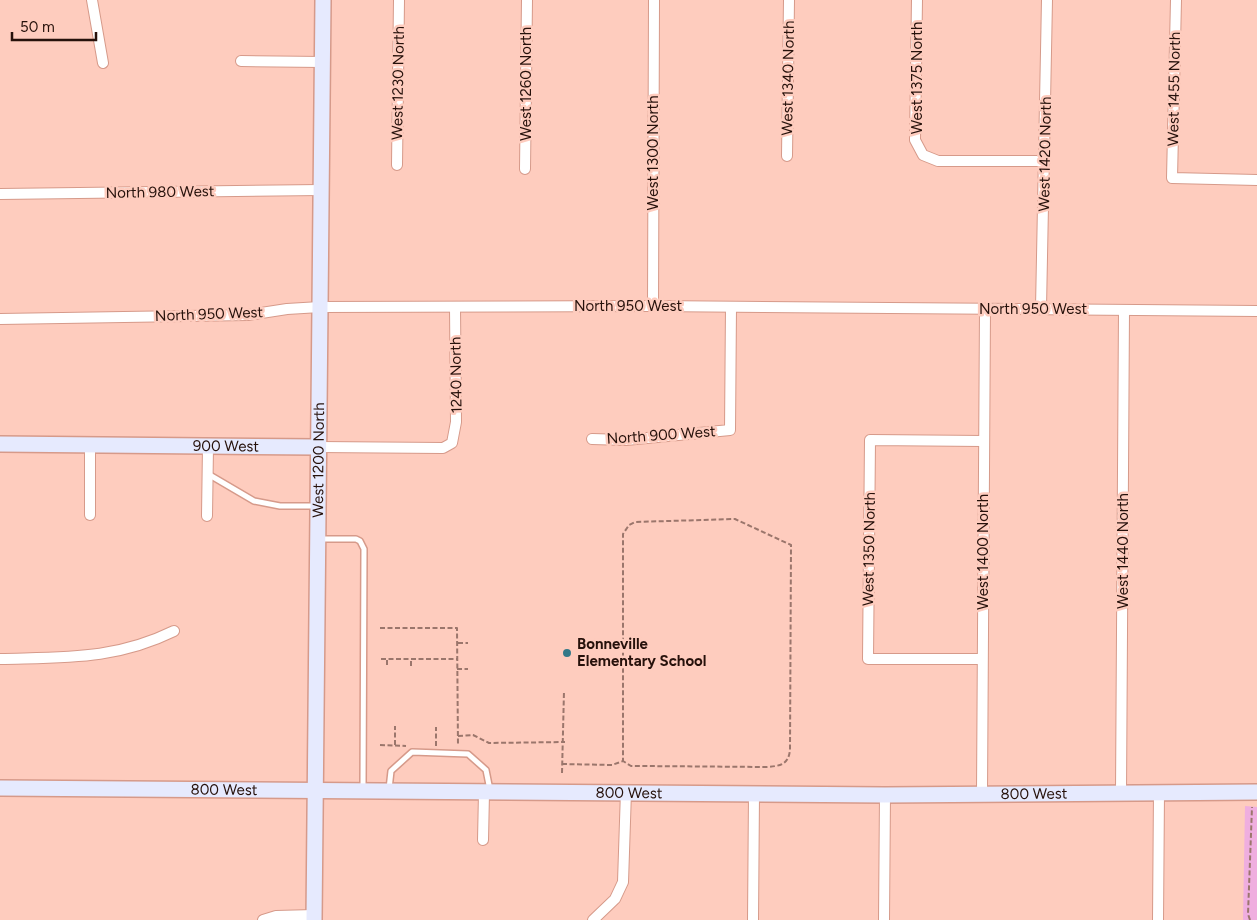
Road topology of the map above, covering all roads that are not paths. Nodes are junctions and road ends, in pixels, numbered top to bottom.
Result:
1 (92, 0) edge
2 (323, 0) edge
3 (399, 0) edge
4 (527, 0) edge
5 (654, 0) edge
6 (789, 0) edge
7 (918, 0) edge
8 (1047, 0) edge
9 (1176, 0) edge
10 (241, 61) dead end
11 (322, 62) junction
12 (103, 63) dead end
13 (787, 156) dead end
14 (1045, 161) junction
15 (397, 165) dead end
16 (525, 169) dead end
17 (1257, 180) edge
18 (321, 190) junction
19 (0, 194) edge
20 (653, 306) junction
21 (320, 307) junction
22 (455, 307) junction
23 (732, 307) junction
24 (1041, 308) junction
25 (985, 310) junction
26 (1124, 310) junction
27 (1257, 311) edge
28 (0, 319) edge
29 (592, 438) dead end
30 (983, 441) junction
31 (452, 443) joint
32 (0, 444) edge
33 (90, 446) junction
34 (208, 447) junction
35 (318, 447) junction
36 (207, 474) junction
37 (317, 506) junction
38 (90, 515) dead end
39 (206, 516) dead end
40 (317, 539) junction
41 (174, 631) dead end
42 (0, 659) edge
43 (982, 659) junction
44 (0, 788) edge
45 (314, 790) junction
46 (363, 790) junction
47 (389, 791) junction
48 (626, 791) junction
49 (1159, 792) junction
50 (1257, 792) edge
51 (487, 793) junction
52 (1121, 793) junction
53 (754, 794) junction
54 (982, 794) junction
55 (884, 795) junction
56 (483, 840) dead end
57 (314, 918) edge
58 (263, 920) edge
59 (593, 920) edge
60 (754, 920) edge
61 (884, 920) edge
62 (1158, 920) edge

1 - 12 street
2 - 11 street, West 1200 North
3 - 15 street, West 1230 North
4 - 16 street, West 1260 North
5 - 20 street, West 1300 North
6 - 13 street, West 1340 North
7 - 14 street, West 1375 North
8 - 14 street, West 1420 North
9 - 17 street, West 1455 North
10 - 11 street
11 - 18 street, West 1200 North
14 - 24 street, West 1420 North
18 - 19 street, North 980 West
18 - 21 street, West 1200 North
20 - 22 street, North 950 West
20 - 23 street, North 950 West
21 - 22 street, North 950 West
21 - 28 street, North 950 West
21 - 35 street, West 1200 North
22 - 31 street, 1240 North
23 - 25 street, North 950 West
23 - 29 street, North 900 West
24 - 25 street, North 950 West
24 - 26 street, North 950 West
25 - 30 street, West 1400 North
26 - 27 street, North 950 West
26 - 52 street, West 1440 North
30 - 43 street, West 1400 North
30 - 43 street, West 1350 North
31 - 35 street, 900 West
32 - 33 street, 900 West
33 - 34 street, 900 West
33 - 38 street
34 - 35 street, 900 West
34 - 36 street
35 - 37 street, West 1200 North
36 - 37 lane
36 - 39 street
37 - 40 street, West 1200 North
40 - 45 street, West 1200 North
40 - 46 lane
41 - 42 street
43 - 54 street, West 1400 North
44 - 45 street, 800 West
45 - 46 street, 800 West
45 - 57 street, West 1200 North
46 - 47 street, 800 West
47 - 51 street, 800 West
47 - 51 lane
48 - 51 street, 800 West
48 - 53 street, 800 West
48 - 59 street
49 - 50 street, 800 West
49 - 52 street, 800 West
49 - 62 street
51 - 56 street
52 - 54 street, 800 West
53 - 55 street, 800 West
53 - 60 street
54 - 55 street, 800 West
55 - 61 street
57 - 58 street

